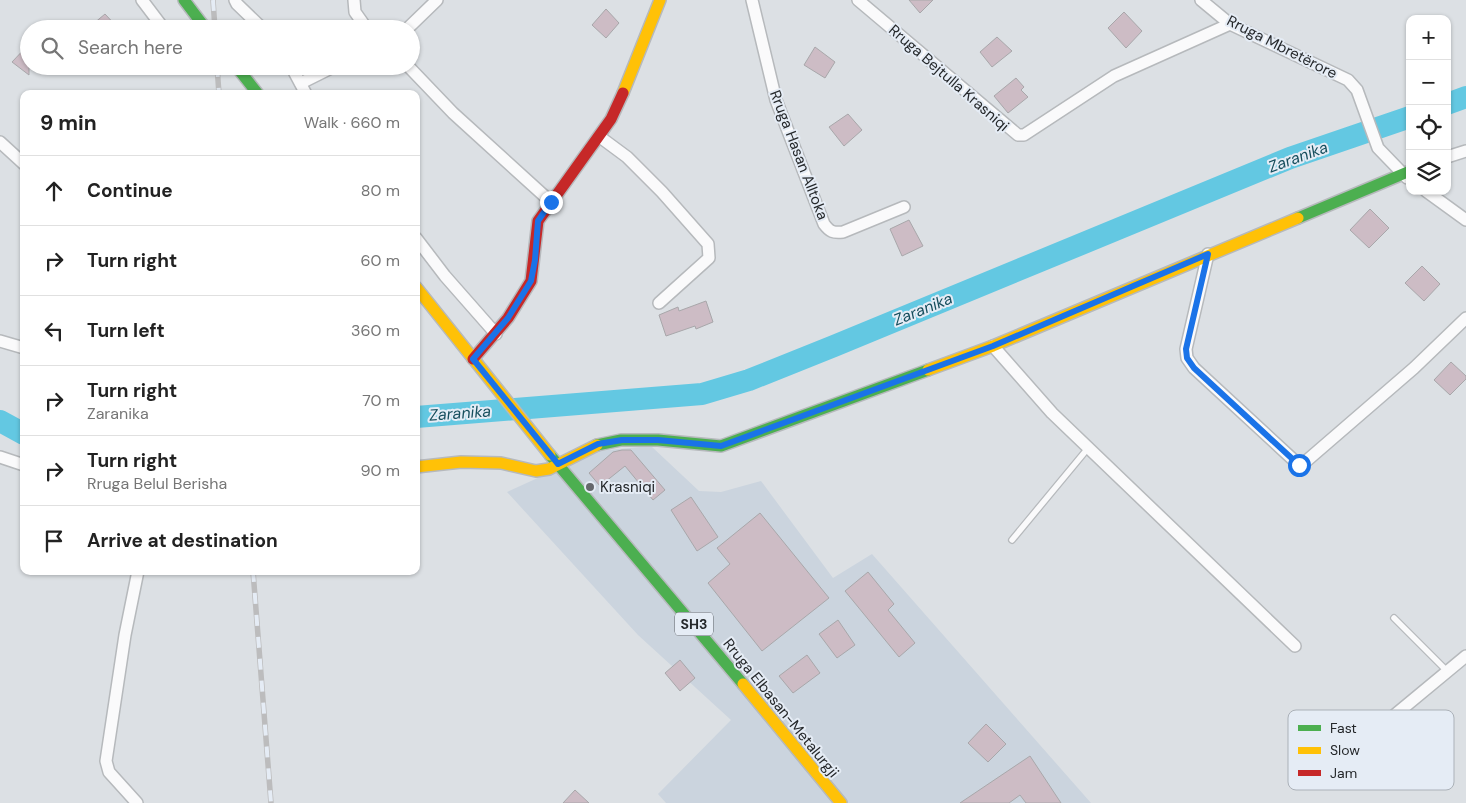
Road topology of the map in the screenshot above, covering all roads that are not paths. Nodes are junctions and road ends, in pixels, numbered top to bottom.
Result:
1 (142, 0) edge
2 (184, 0) edge
3 (236, 0) edge
4 (354, 0) edge
5 (437, 0) edge
6 (660, 0) edge
7 (752, 0) edge
8 (858, 0) edge
9 (1200, 0) edge
10 (157, 20) edge
11 (199, 20) edge
12 (254, 20) edge
13 (361, 20) edge
14 (417, 20) edge
15 (1230, 24) junction
16 (243, 75) edge
17 (296, 75) edge
18 (317, 75) edge
19 (417, 75) edge
20 (301, 83) junction
21 (255, 90) edge
22 (304, 90) edge
23 (600, 137) junction
24 (0, 142) edge
25 (1466, 151) edge
26 (1451, 157) edge
27 (20, 160) edge
28 (1406, 174) edge
29 (1406, 175) edge
30 (1432, 195) edge
31 (551, 202) junction
32 (904, 206) dead end
33 (1466, 220) edge
34 (420, 243) edge
35 (1208, 254) junction
36 (420, 292) edge
37 (659, 303) dead end
38 (1466, 318) edge
39 (496, 334) junction
40 (0, 341) edge
41 (993, 346) junction
42 (20, 347) edge
43 (473, 359) junction
44 (1089, 447) junction
45 (0, 457) edge
46 (20, 464) edge
47 (558, 464) junction
48 (420, 467) edge
49 (1012, 540) dead end
50 (137, 575) edge
51 (1394, 618) dead end
52 (1295, 646) dead end
53 (1466, 656) edge
54 (1447, 671) junction
55 (1400, 710) edge
56 (136, 803) edge
57 (840, 803) edge

1 - 10 street
2 - 11 street
3 - 12 street
4 - 13 street
5 - 14 street
6 - 23 street
7 - 32 street, Rruga Hasan Alltoka
8 - 15 street, Rruga Bejtulla Krasniqi
9 - 15 street, Rruga Mbretërore
15 - 28 street, Rruga Mbretërore
16 - 21 street
17 - 20 street
18 - 20 street
19 - 31 street
20 - 22 street
23 - 31 street
23 - 37 street
24 - 27 street
25 - 26 street
29 - 35 street
30 - 33 street
31 - 39 street
34 - 39 street
35 - 38 street
35 - 41 street
36 - 43 street, SH3
39 - 43 street
40 - 42 street
41 - 44 street
41 - 47 street
43 - 47 street, Rruga Elbasan-Metalurgji / SH3
44 - 49 lane
44 - 52 street
45 - 46 street
47 - 48 street
47 - 57 street, Rruga Elbasan-Metalurgji / SH3
50 - 56 street
51 - 54 lane
53 - 54 street
54 - 55 street

